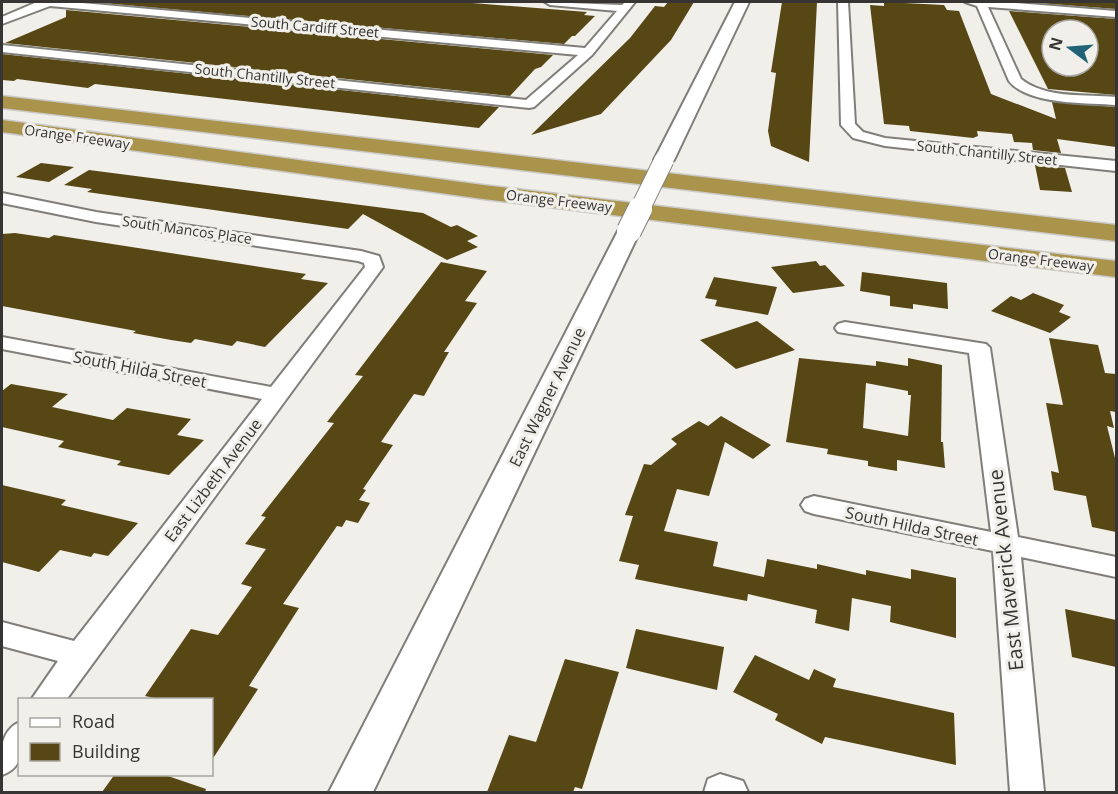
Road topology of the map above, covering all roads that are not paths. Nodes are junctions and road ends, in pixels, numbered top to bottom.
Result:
1 (42, 2) edge
2 (50, 2) edge
3 (183, 2) edge
4 (550, 2) edge
5 (742, 2) edge
6 (843, 2) edge
7 (975, 2) edge
8 (628, 5) edge
9 (160, 12) junction
10 (1116, 14) edge
11 (2, 21) edge
12 (2, 48) edge
13 (588, 52) junction
14 (1116, 101) edge
15 (2, 102) edge
16 (2, 126) edge
17 (1116, 166) edge
18 (2, 198) edge
19 (1116, 233) edge
20 (373, 260) joint
21 (1116, 269) edge
22 (845, 328) dead end
23 (2, 343) edge
24 (278, 395) junction
25 (814, 505) dead end
26 (1006, 546) junction
27 (1116, 567) edge
28 (2, 634) edge
29 (81, 655) junction
30 (48, 698) edge
31 (18, 739) edge
32 (2, 760) edge
33 (351, 792) edge
34 (1027, 792) edge

1 - 2 street, South Cardiff Street
2 - 9 street, South Cardiff Street
2 - 11 street
3 - 9 street
4 - 8 street
5 - 33 street, East Wagner Avenue, bridge
6 - 17 street, South Chantilly Street
7 - 10 street
7 - 14 street
8 - 13 street
9 - 13 street, South Cardiff Street
12 - 13 street, South Chantilly Street
15 - 19 highway, Orange Freeway
16 - 21 highway, Orange Freeway
18 - 20 street, South Mancos Place
20 - 24 street, East Lizbeth Avenue
22 - 26 street, East Maverick Avenue
23 - 24 street, South Hilda Street
24 - 29 street, East Lizbeth Avenue
25 - 26 street, South Hilda Street
26 - 27 street, South Hilda Street
26 - 34 street, East Maverick Avenue
28 - 29 street
29 - 30 street, East Lizbeth Avenue
31 - 32 street

